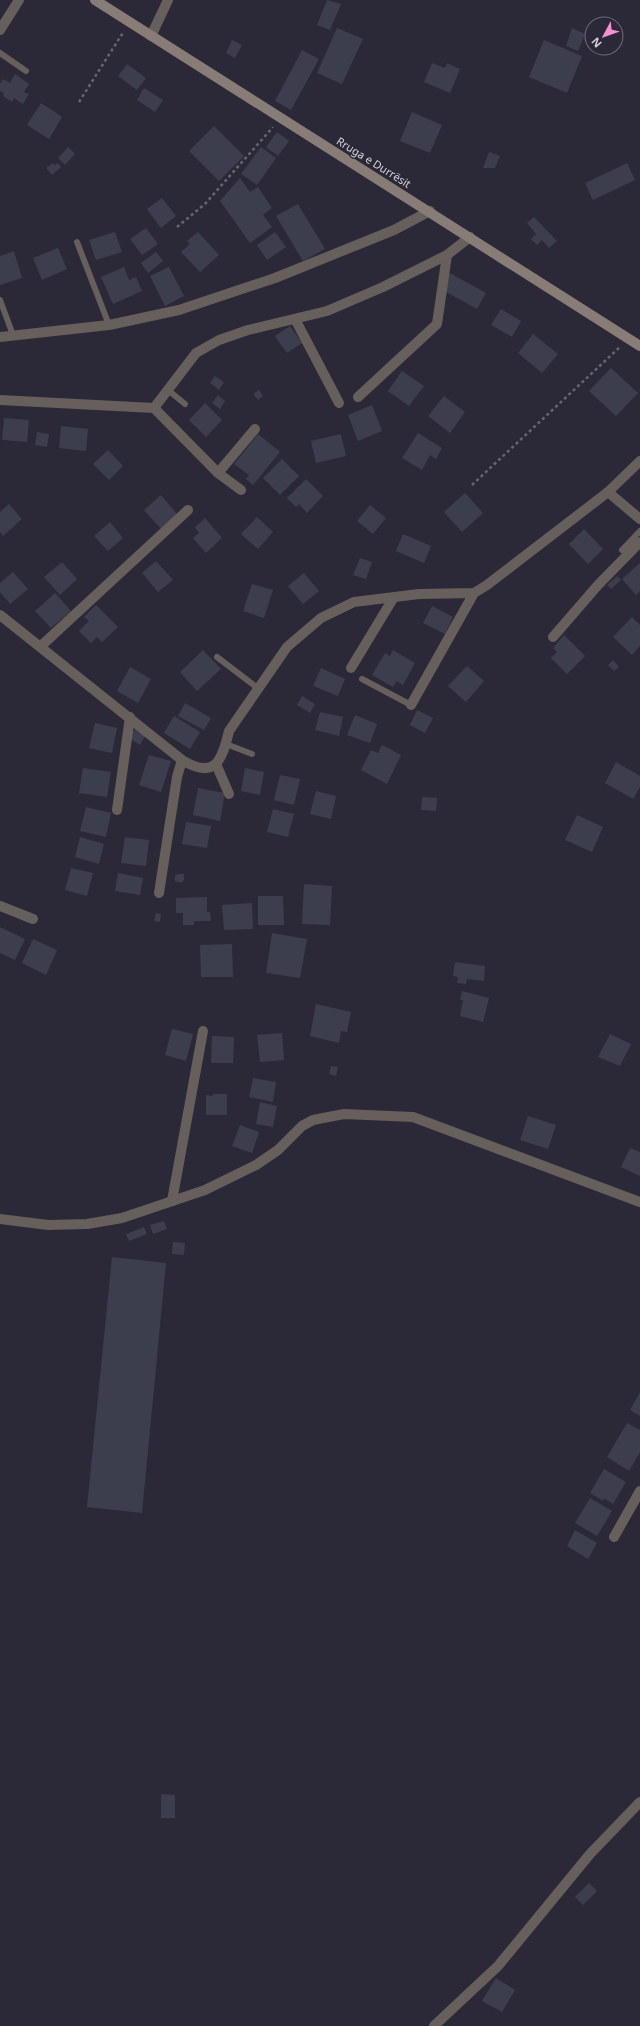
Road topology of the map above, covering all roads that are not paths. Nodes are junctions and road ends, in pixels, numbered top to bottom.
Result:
1 (19, 0) edge
2 (95, 0) edge
3 (168, 0) edge
4 (0, 30) edge
5 (151, 36) junction
6 (0, 53) edge
7 (26, 71) dead end
8 (430, 211) junction
9 (470, 237) junction
10 (77, 242) dead end
11 (447, 255) junction
12 (0, 300) edge
13 (295, 319) junction
14 (109, 325) junction
15 (12, 335) junction
16 (0, 337) edge
17 (640, 346) edge
18 (168, 390) junction
19 (358, 397) dead end
20 (0, 400) edge
21 (339, 403) dead end
22 (185, 404) dead end
23 (154, 408) junction
24 (255, 429) dead end
25 (640, 461) edge
26 (218, 473) junction
27 (241, 490) dead end
28 (608, 492) junction
29 (188, 510) dead end
30 (640, 519) edge
31 (640, 531) edge
32 (640, 542) edge
33 (622, 550) dead end
34 (474, 593) junction
35 (394, 597) junction
36 (0, 615) edge
37 (553, 637) dead end
38 (41, 646) junction
39 (217, 657) dead end
40 (351, 668) dead end
41 (362, 679) dead end
42 (259, 689) junction
43 (411, 705) joint
44 (130, 717) junction
45 (226, 744) junction
46 (252, 754) dead end
47 (182, 760) junction
48 (216, 764) junction
49 (229, 794) dead end
50 (117, 810) dead end
51 (159, 893) dead end
52 (0, 906) edge
53 (33, 919) dead end
54 (203, 1031) dead end
55 (172, 1201) junction
56 (640, 1202) edge
57 (0, 1219) edge
58 (640, 1491) edge
59 (614, 1537) dead end
60 (640, 1802) edge
61 (434, 2026) edge

1 - 4 street
2 - 5 main road, Rruga e Durrësit
3 - 5 street
5 - 8 main road, Rruga e Durrësit
6 - 7 lane
8 - 9 main road, Rruga e Durrësit
8 - 14 street
9 - 11 street
9 - 17 main road, Rruga e Durrësit
10 - 14 lane
11 - 13 street
11 - 19 street
12 - 15 lane
13 - 18 street
13 - 21 street
14 - 15 street
15 - 16 street
18 - 22 lane
18 - 23 street
20 - 23 street
23 - 26 street
24 - 26 street
25 - 28 street
26 - 27 street
28 - 30 street
28 - 34 street
29 - 38 street
31 - 33 lane
32 - 37 street
34 - 35 street
34 - 43 street
35 - 40 street
35 - 42 street
36 - 38 street
38 - 44 street
39 - 42 lane
41 - 43 lane
42 - 45 street
44 - 47 street
44 - 50 street
45 - 46 lane
45 - 48 street
47 - 48 street
47 - 51 street
48 - 49 street
52 - 53 street
54 - 55 street
55 - 56 street
55 - 57 street
58 - 59 street
60 - 61 street

